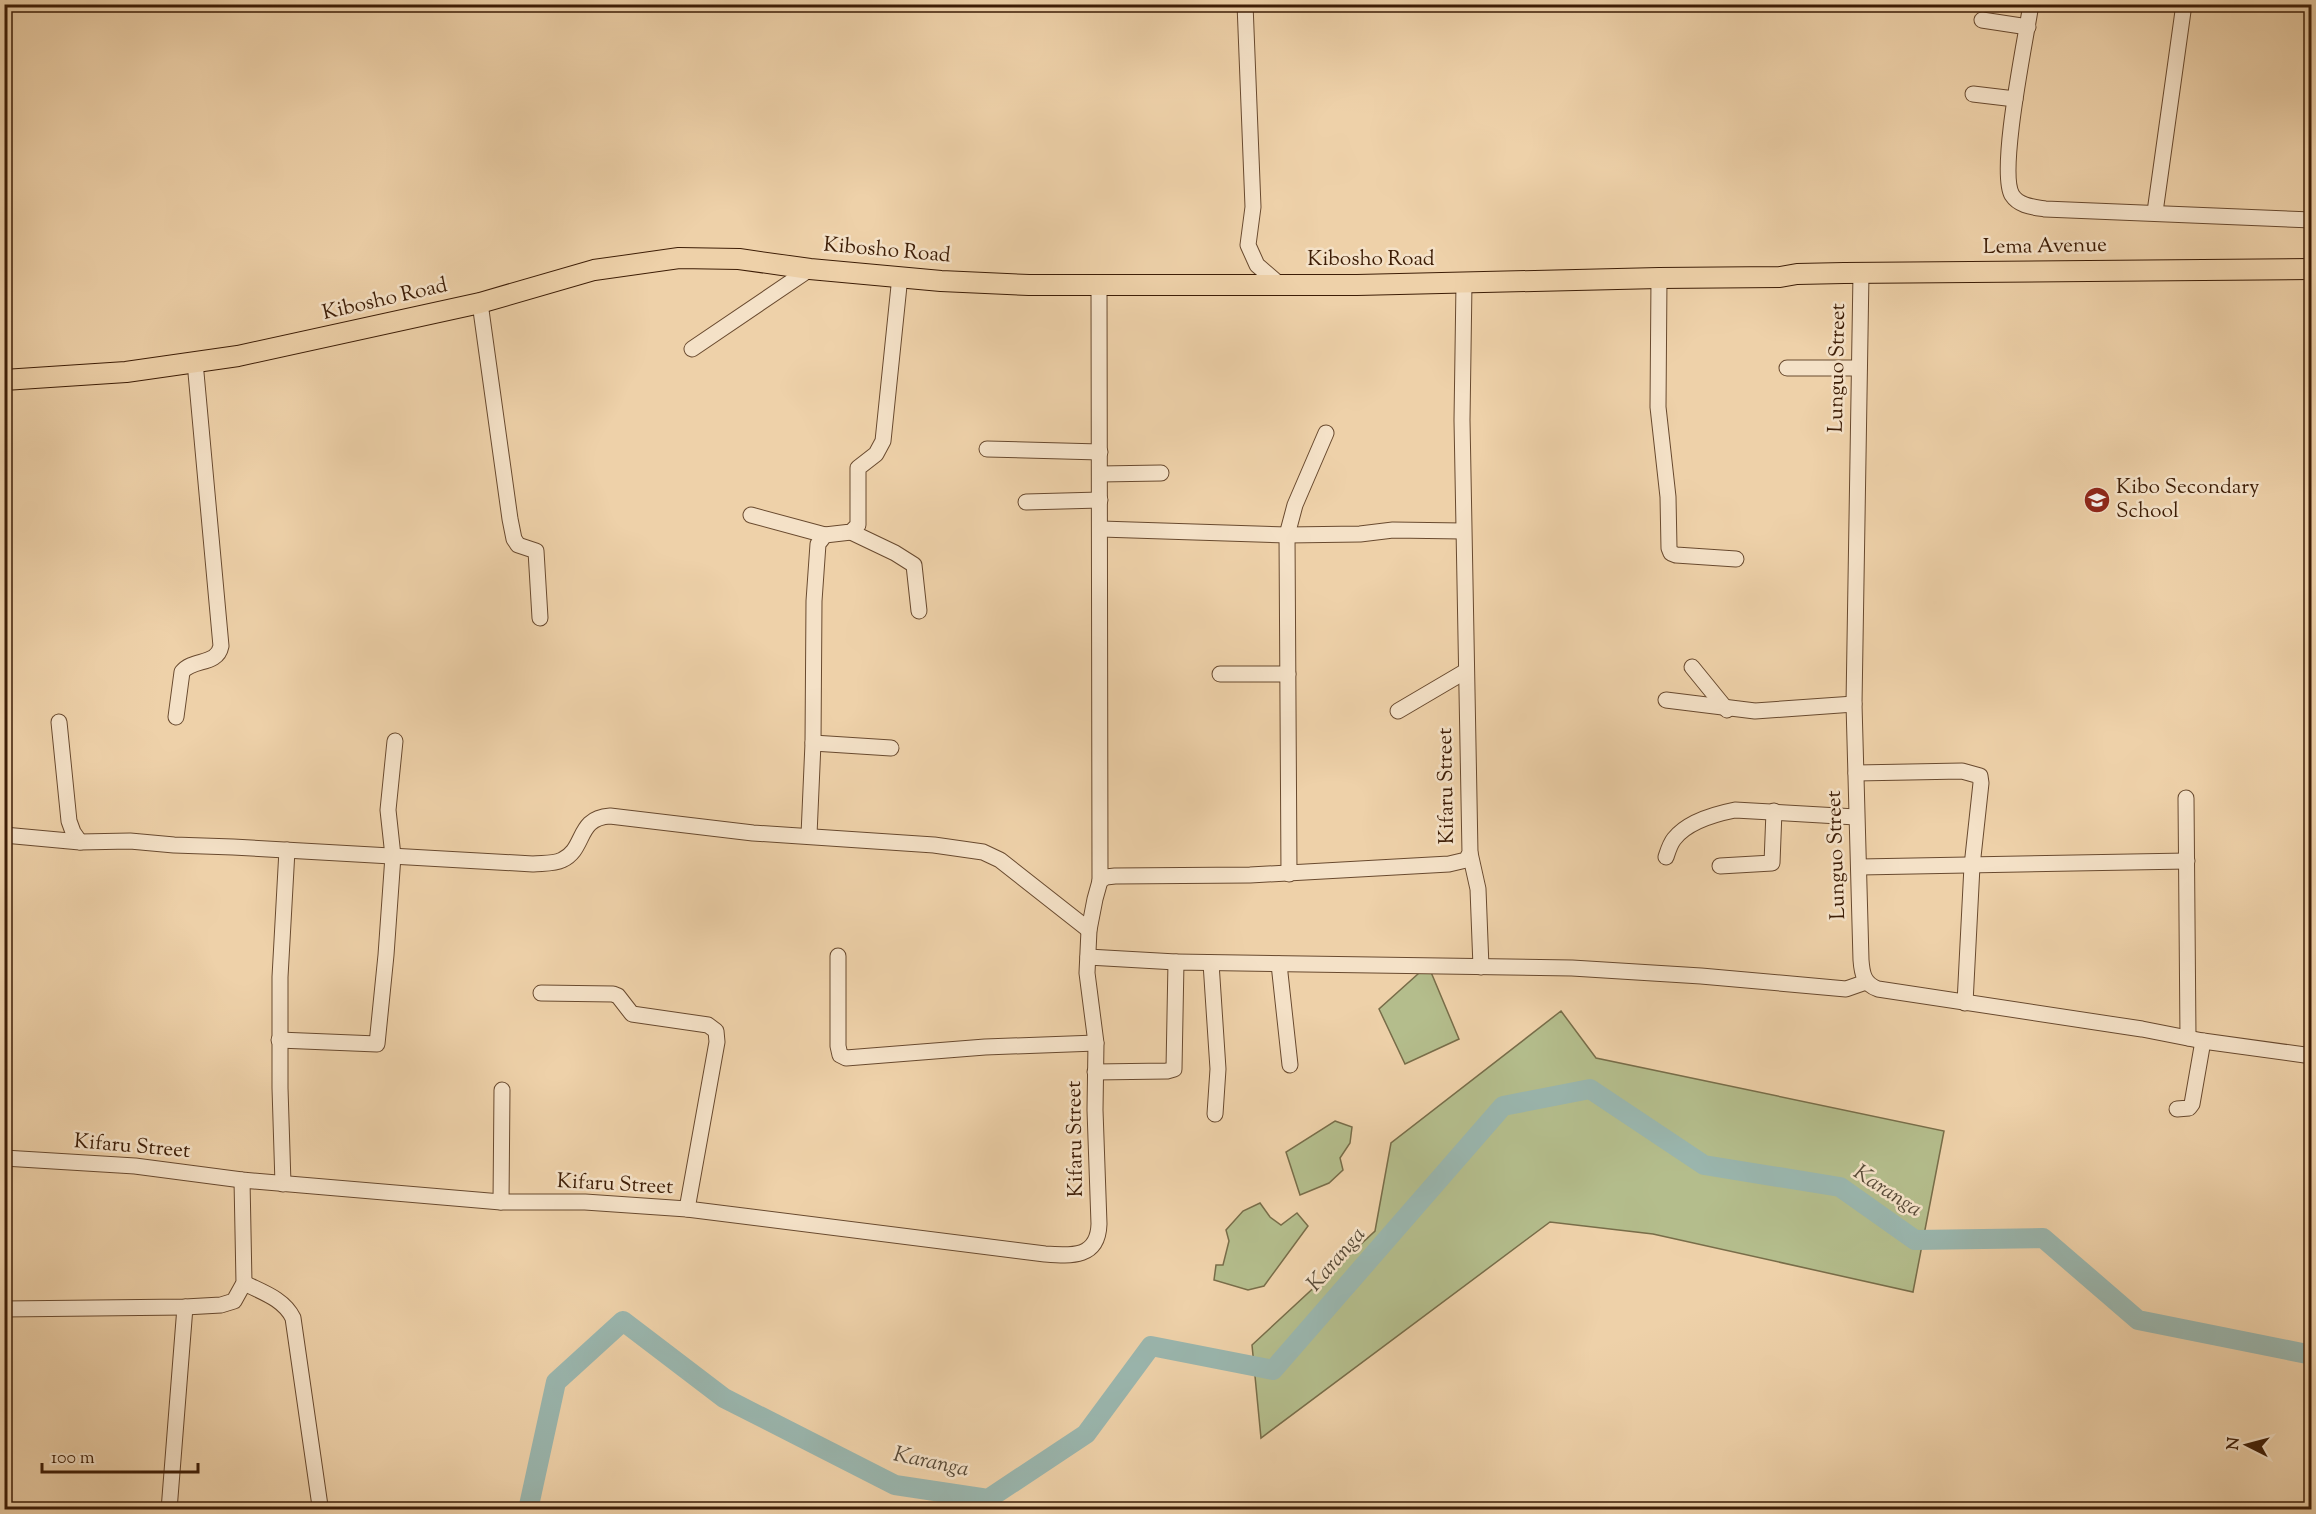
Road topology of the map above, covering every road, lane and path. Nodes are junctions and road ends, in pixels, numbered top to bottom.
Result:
1 (1245, 4) edge
2 (2031, 4) edge
3 (2184, 4) edge
4 (1982, 20) dead end
5 (2028, 27) junction
6 (1973, 94) dead end
7 (2015, 99) junction
8 (2155, 212) junction
9 (2312, 220) edge
10 (810, 269) junction
11 (2312, 269) edge
12 (1861, 273) junction
13 (900, 276) junction
14 (1780, 277) joint
15 (1659, 278) junction
16 (1464, 283) junction
17 (1279, 284) junction
18 (1098, 285) junction
19 (480, 303) junction
20 (692, 349) dead end
21 (195, 362) junction
22 (1787, 368) dead end
23 (1859, 368) junction
24 (5, 379) edge
25 (1326, 433) dead end
26 (987, 449) dead end
27 (1101, 452) junction
28 (1161, 473) dead end
29 (1100, 474) junction
30 (1100, 500) junction
31 (1026, 502) dead end
32 (751, 515) dead end
33 (1101, 529) junction
34 (1464, 531) junction
35 (850, 532) junction
36 (825, 535) junction
37 (1287, 535) junction
38 (1736, 559) dead end
39 (919, 611) dead end
40 (540, 618) dead end
41 (1692, 667) dead end
42 (1466, 671) junction
43 (1220, 674) dead end
44 (1288, 674) junction
45 (1666, 700) dead end
46 (1854, 704) junction
47 (1728, 710) junction
48 (1398, 711) dead end
49 (176, 717) dead end
50 (59, 722) dead end
51 (395, 741) dead end
52 (813, 743) junction
53 (891, 748) dead end
54 (1856, 773) junction
55 (2186, 798) dead end
56 (1774, 811) junction
57 (1856, 817) junction
58 (809, 835) junction
59 (4, 836) edge
60 (80, 842) junction
61 (287, 850) junction
62 (1470, 853) junction
63 (393, 856) junction
64 (1666, 857) dead end
65 (2187, 861) junction
66 (1720, 866) dead end
67 (1972, 866) junction
68 (1860, 867) junction
69 (1289, 874) junction
70 (1100, 881) junction
71 (1089, 930) junction
72 (838, 956) dead end
73 (1088, 957) junction
74 (1176, 962) junction
75 (1211, 963) junction
76 (1279, 964) junction
77 (1482, 967) junction
78 (1866, 982) junction
79 (541, 993) dead end
80 (1965, 1003) junction
81 (279, 1040) junction
82 (2195, 1040) junction
83 (1096, 1043) junction
84 (2312, 1056) edge
85 (1290, 1065) dead end
86 (1095, 1072) junction
87 (502, 1090) dead end
88 (2177, 1109) dead end
89 (1215, 1114) dead end
90 (4, 1158) edge
91 (242, 1180) junction
92 (283, 1184) junction
93 (501, 1203) junction
94 (687, 1209) junction
95 (244, 1283) junction
96 (185, 1307) junction
97 (4, 1310) edge
98 (320, 1506) dead end
99 (169, 1509) edge

1 - 17 street
2 - 5 street
3 - 8 street
4 - 5 street
5 - 7 street
6 - 7 street
7 - 8 street
8 - 9 street
10 - 13 main road, Kibosho Road
10 - 19 main road, Kibosho Road
10 - 20 street
11 - 12 main road, Lema Avenue
12 - 14 main road, Lema Avenue
12 - 23 street, Lunguo Street
13 - 18 main road, Kibosho Road
13 - 35 street
14 - 15 main road, Kibosho Road
15 - 16 main road, Kibosho Road
15 - 38 street
16 - 17 main road, Kibosho Road
16 - 34 street, Kifaru Street
17 - 18 main road, Kibosho Road
18 - 27 street
19 - 21 main road, Kibosho Road
19 - 40 street
21 - 24 main road, Kibosho Road
21 - 49 street
22 - 23 street
23 - 46 street, Lunguo Street
25 - 37 street
26 - 27 street
27 - 29 street
28 - 29 street
29 - 30 street
30 - 31 street
30 - 33 street
32 - 36 street
33 - 37 street
33 - 70 street
34 - 37 street
34 - 42 street, Kifaru Street
35 - 36 street
35 - 39 street
36 - 52 street
37 - 44 street
41 - 47 street
42 - 48 street
42 - 62 street, Kifaru Street
43 - 44 street
44 - 69 street
45 - 47 street
46 - 47 street
46 - 54 street, Lunguo Street
50 - 60 street
51 - 63 street
52 - 53 street
52 - 58 street
54 - 57 street, Lunguo Street
54 - 67 street
55 - 65 street
56 - 57 street
56 - 64 street
56 - 66 street
57 - 68 street, Lunguo Street
58 - 63 street
58 - 71 street
59 - 60 street
60 - 61 street
61 - 63 street
61 - 81 street
62 - 69 street, Kifaru Street
62 - 77 street
63 - 81 street
65 - 67 street
65 - 82 street
67 - 68 street
67 - 80 street
68 - 78 street, Lunguo Street
69 - 70 street, Kifaru Street
70 - 71 street, Kifaru Street
71 - 73 street, Kifaru Street
72 - 83 street
73 - 74 street
73 - 83 street, Kifaru Street
74 - 75 street
74 - 86 street
75 - 76 street
75 - 89 street
76 - 77 street
76 - 85 street
77 - 78 street
78 - 80 street
79 - 94 street
80 - 82 street
81 - 92 street
82 - 84 street
82 - 88 street
83 - 86 street, Kifaru Street
86 - 94 street, Kifaru Street
87 - 93 street
90 - 91 street, Kifaru Street
91 - 92 street, Kifaru Street
91 - 95 street
92 - 93 street, Kifaru Street
93 - 94 street, Kifaru Street
95 - 96 street
95 - 98 street
96 - 97 street
96 - 99 street

